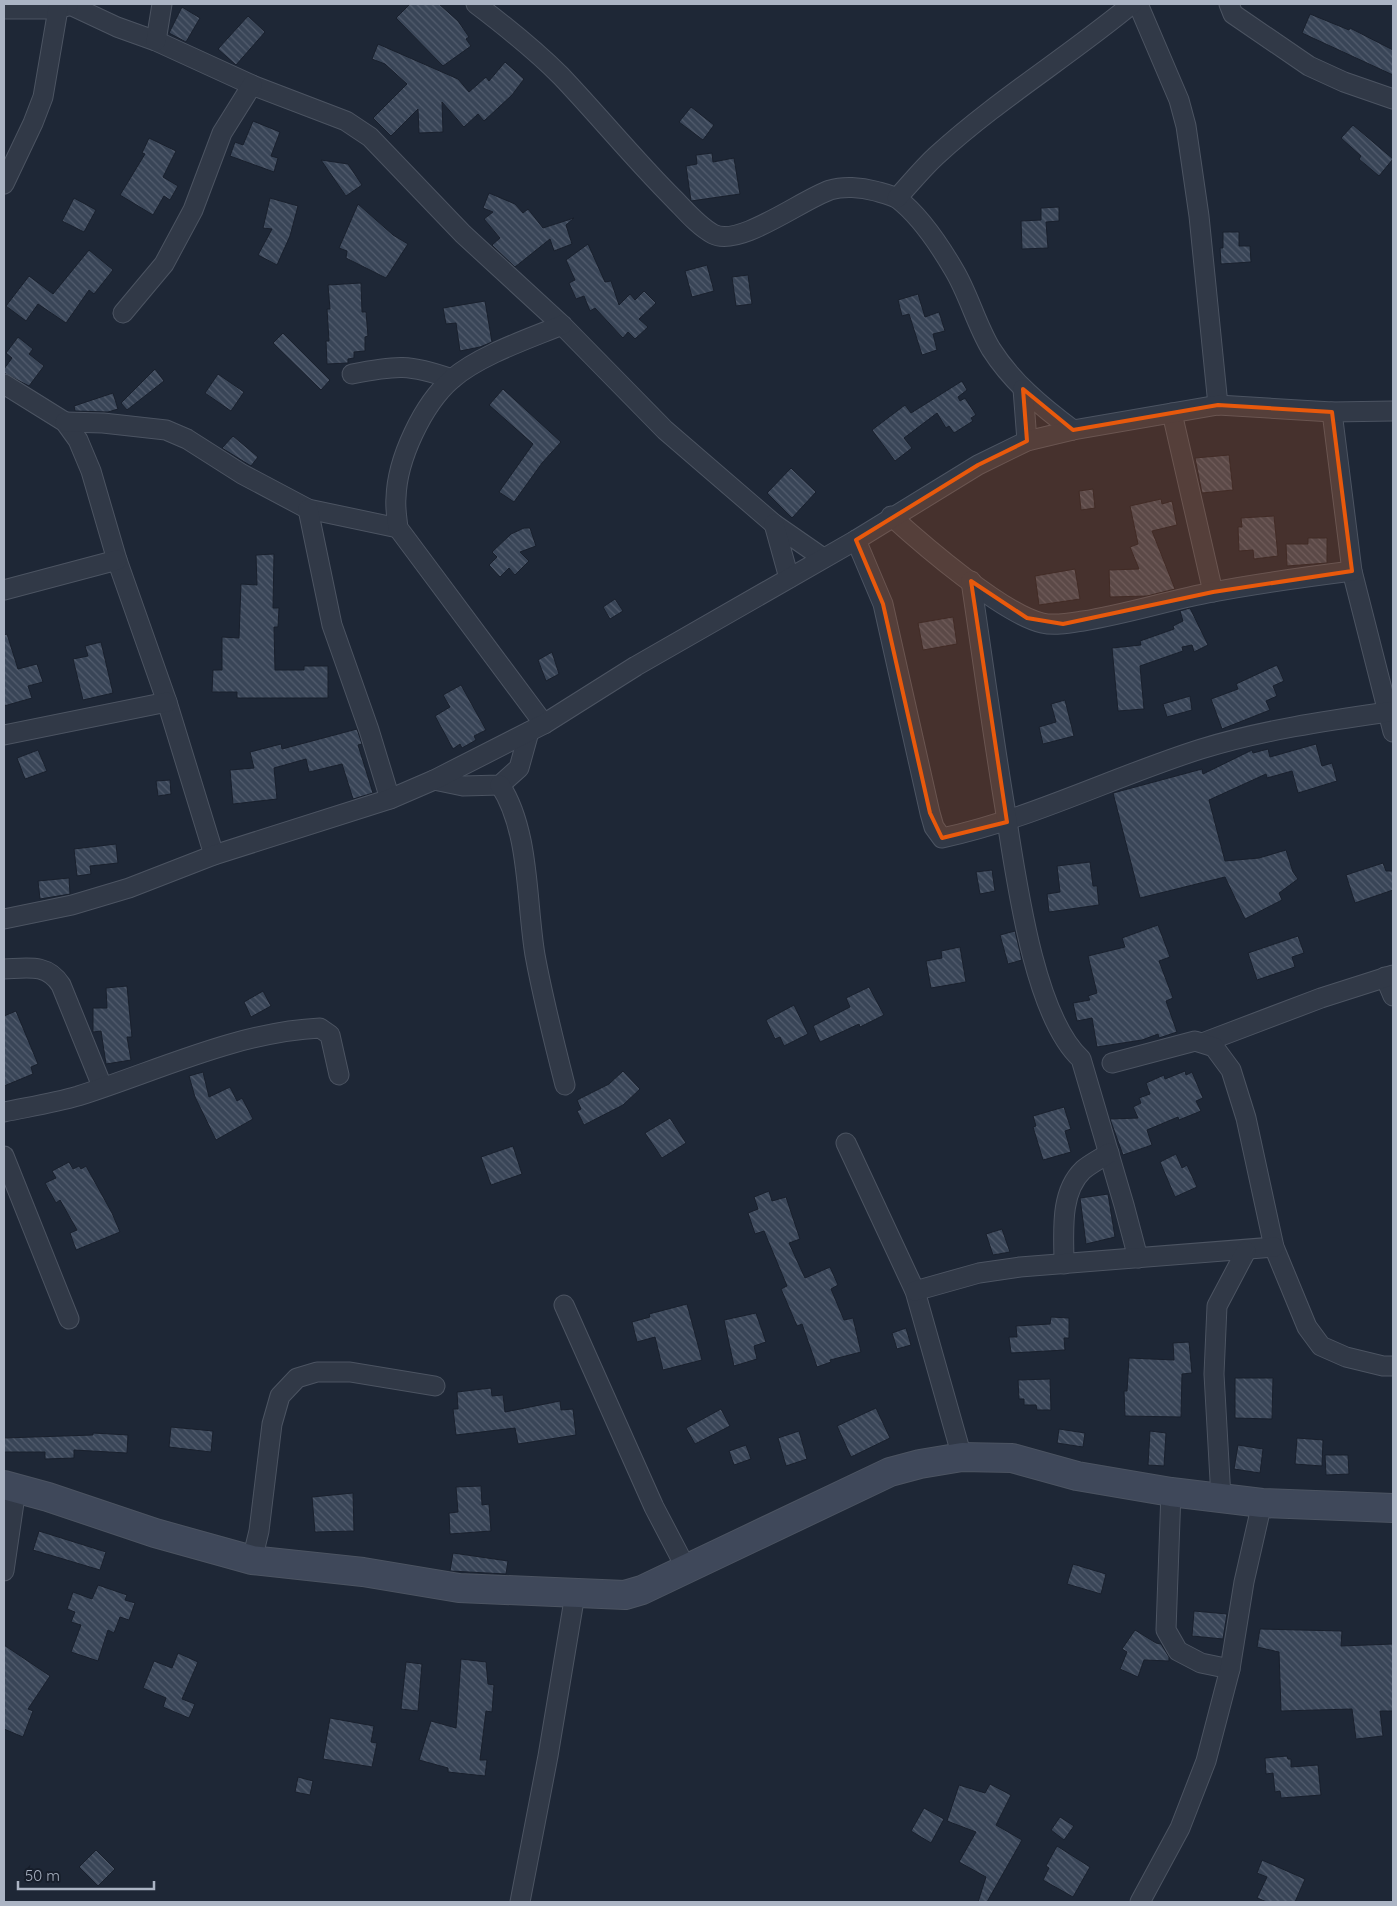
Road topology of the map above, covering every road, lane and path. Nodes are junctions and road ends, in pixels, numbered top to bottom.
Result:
1 (162, 4) edge
2 (476, 4) edge
3 (1132, 4) edge
4 (1138, 4) edge
5 (67, 6) edge
6 (1228, 7) edge
7 (4, 9) edge
8 (156, 41) junction
9 (252, 85) junction
10 (1393, 99) edge
11 (4, 184) edge
12 (897, 198) junction
13 (122, 313) dead end
14 (562, 325) junction
15 (352, 374) dead end
16 (452, 379) junction
17 (4, 384) edge
18 (1023, 389) junction
19 (1218, 405) junction
20 (1332, 412) junction
21 (1393, 412) edge
22 (1172, 413) junction
23 (65, 422) junction
24 (1073, 430) junction
25 (1027, 441) junction
26 (308, 509) junction
27 (891, 516) junction
28 (774, 524) junction
29 (398, 528) junction
30 (856, 540) junction
31 (823, 558) junction
32 (117, 560) junction
33 (1352, 570) junction
34 (789, 578) junction
35 (971, 581) junction
36 (4, 590) edge
37 (1212, 592) junction
38 (167, 702) junction
39 (1388, 712) junction
40 (537, 728) junction
41 (1393, 732) edge
42 (4, 734) edge
43 (434, 780) junction
44 (500, 785) junction
45 (390, 799) junction
46 (1007, 822) junction
47 (214, 855) junction
48 (4, 919) edge
49 (4, 970) edge
50 (1389, 976) edge
51 (1393, 996) edge
52 (1205, 1042) junction
53 (1112, 1063) dead end
54 (339, 1075) dead end
55 (565, 1085) dead end
56 (102, 1086) junction
57 (4, 1112) edge
58 (846, 1143) dead end
59 (1109, 1153) junction
60 (4, 1156) edge
61 (11, 1197) edge
62 (1274, 1247) junction
63 (1246, 1251) junction
64 (1138, 1258) junction
65 (1064, 1264) junction
66 (915, 1291) junction
67 (564, 1305) dead end
68 (69, 1319) dead end
69 (1393, 1366) edge
70 (434, 1386) dead end
71 (962, 1457) junction
72 (10, 1487) edge
73 (1171, 1492) junction
74 (1221, 1498) junction
75 (1262, 1503) junction
76 (1393, 1508) edge
77 (252, 1560) junction
78 (687, 1570) junction
79 (4, 1571) edge
80 (575, 1594) junction
81 (1230, 1669) junction
82 (520, 1902) edge
83 (1140, 1902) edge

1 - 8 street
2 - 12 street
3 - 12 street
4 - 19 street
5 - 7 street
5 - 8 street
5 - 11 street
6 - 10 street
8 - 9 street
9 - 13 street
9 - 14 street
12 - 18 street
14 - 16 street
14 - 28 street
15 - 16 street
16 - 29 street
17 - 23 street
18 - 24 street
18 - 25 street
19 - 20 street
19 - 22 street
20 - 21 street
20 - 33 street
22 - 24 street
22 - 37 street
23 - 26 street
23 - 32 street
24 - 25 street
25 - 27 street
26 - 29 street
26 - 45 street
27 - 30 street
27 - 35 street
28 - 31 street
28 - 34 street
29 - 40 street
30 - 31 street
30 - 46 street
31 - 34 street
32 - 36 street
32 - 38 street
33 - 37 street
33 - 39 street
34 - 40 street
35 - 37 street
35 - 46 street
38 - 42 street
38 - 47 street
39 - 41 street
39 - 46 street
40 - 43 street
40 - 44 street
43 - 44 street
43 - 45 street
44 - 55 street
45 - 47 street
46 - 59 street
47 - 48 street
49 - 56 street
50 - 51 street
50 - 52 street
52 - 53 street
52 - 62 street
54 - 56 street
56 - 57 street
58 - 66 street
59 - 64 street
59 - 65 street
60 - 61 street
61 - 68 street
62 - 63 street
62 - 69 street
63 - 64 street
63 - 74 street
64 - 65 street
65 - 66 street
66 - 71 street
67 - 78 street
70 - 77 street
71 - 73 street
71 - 78 street
72 - 77 street
72 - 79 street
73 - 74 street
73 - 81 street
74 - 75 street
75 - 76 street
75 - 81 street
77 - 80 street
78 - 80 street
80 - 82 street
81 - 83 street

